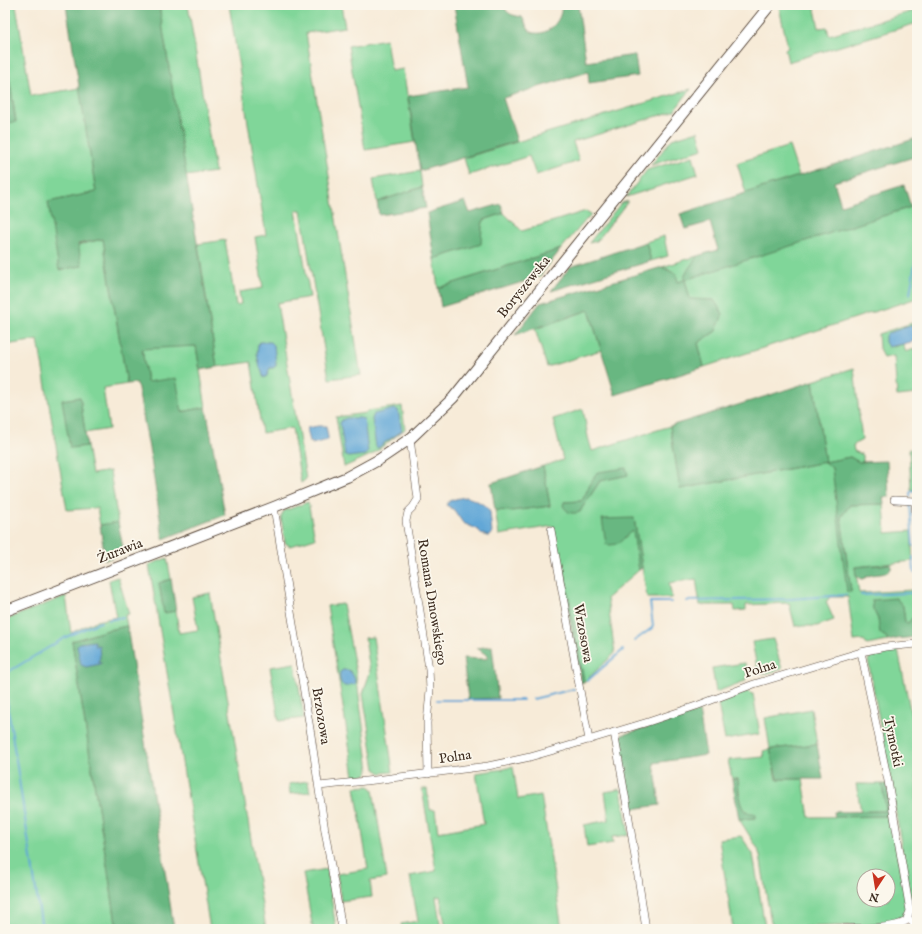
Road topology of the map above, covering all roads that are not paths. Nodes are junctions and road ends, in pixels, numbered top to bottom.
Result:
1 (770, 5) edge
2 (410, 439) junction
3 (894, 500) dead end
4 (916, 500) edge
5 (274, 507) junction
6 (245, 518) joint
7 (917, 527) edge
8 (552, 530) dead end
9 (5, 611) edge
10 (917, 644) edge
11 (861, 652) junction
12 (614, 732) junction
13 (589, 740) junction
14 (428, 774) junction
15 (319, 786) junction
16 (908, 918) junction
17 (342, 929) edge
18 (646, 929) edge
19 (832, 929) edge
20 (916, 929) edge

1 - 2 main road, Boryszewska
2 - 5 main road, Boryszewska
2 - 14 street, Romana Dmowskiego
3 - 4 street
4 - 7 street
5 - 6 main road, Boryszewska
5 - 15 street, Brzozowa
6 - 9 main road, Żurawia
8 - 13 street, Wrzosowa
10 - 11 street, Polna
11 - 12 street, Polna
11 - 16 street, Tymotki
12 - 13 street, Polna
12 - 18 street
13 - 14 street, Polna
14 - 15 street, Polna
15 - 17 street, Brzozowa
16 - 19 street
16 - 20 street

